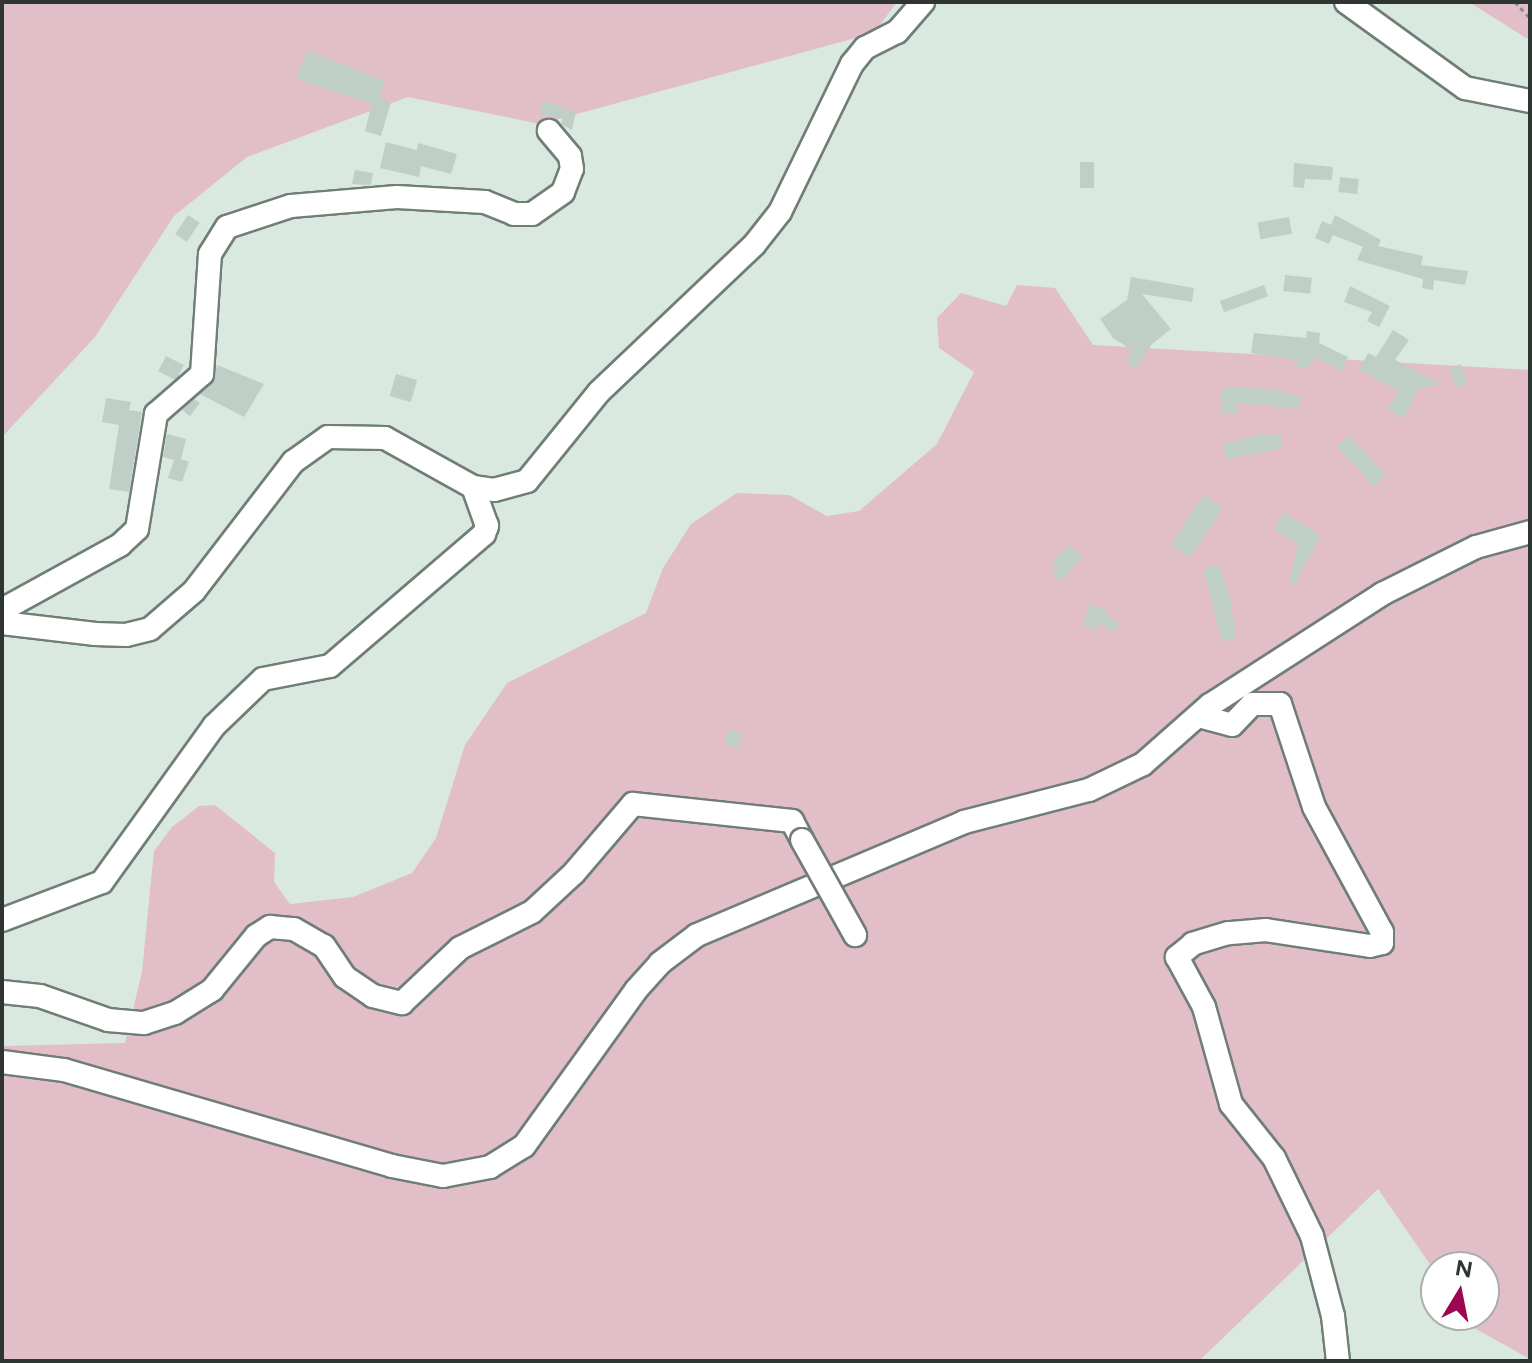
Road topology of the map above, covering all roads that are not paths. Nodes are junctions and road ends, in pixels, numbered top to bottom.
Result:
1 (923, 2) edge
2 (1346, 2) edge
3 (1530, 101) edge
4 (549, 131) dead end
5 (473, 487) junction
6 (1530, 532) edge
7 (2, 610) edge
8 (2, 623) edge
9 (1199, 716) junction
10 (2, 920) edge
11 (855, 935) dead end
12 (2, 992) edge
13 (2, 1062) edge
14 (1338, 1361) edge

1 - 5 street
2 - 3 street
4 - 7 street
5 - 8 street
5 - 10 street
6 - 9 street
9 - 13 street
9 - 14 street
11 - 12 street, bridge

